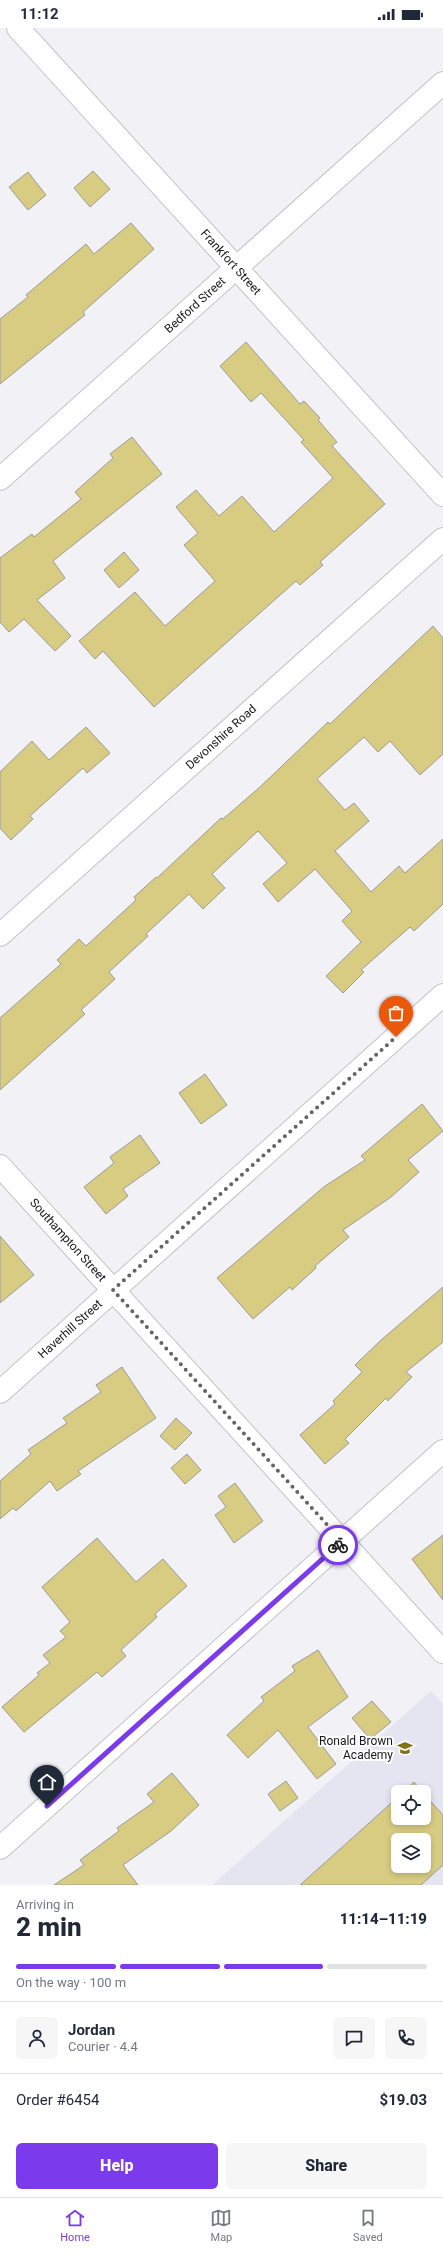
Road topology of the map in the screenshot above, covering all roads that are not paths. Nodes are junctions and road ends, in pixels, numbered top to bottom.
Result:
1 (18, 28) edge
2 (443, 83) edge
3 (236, 268) junction
4 (0, 479) edge
5 (443, 495) edge
6 (443, 538) edge
7 (0, 935) edge
8 (443, 995) edge
9 (0, 1166) edge
10 (113, 1290) junction
11 (0, 1392) edge
12 (443, 1451) edge
13 (342, 1541) junction
14 (443, 1652) edge
15 (0, 1848) edge

1 - 3 street, Frankfort Street
2 - 3 street, Bedford Street
3 - 4 street, Bedford Street
3 - 5 street, Frankfort Street
6 - 7 street, Devonshire Road
8 - 10 street, Haverhill Street
9 - 10 street, Southampton Street
10 - 11 street, Haverhill Street
10 - 13 street, Southampton Street
12 - 13 street
13 - 14 street, Southampton Street
13 - 15 street

